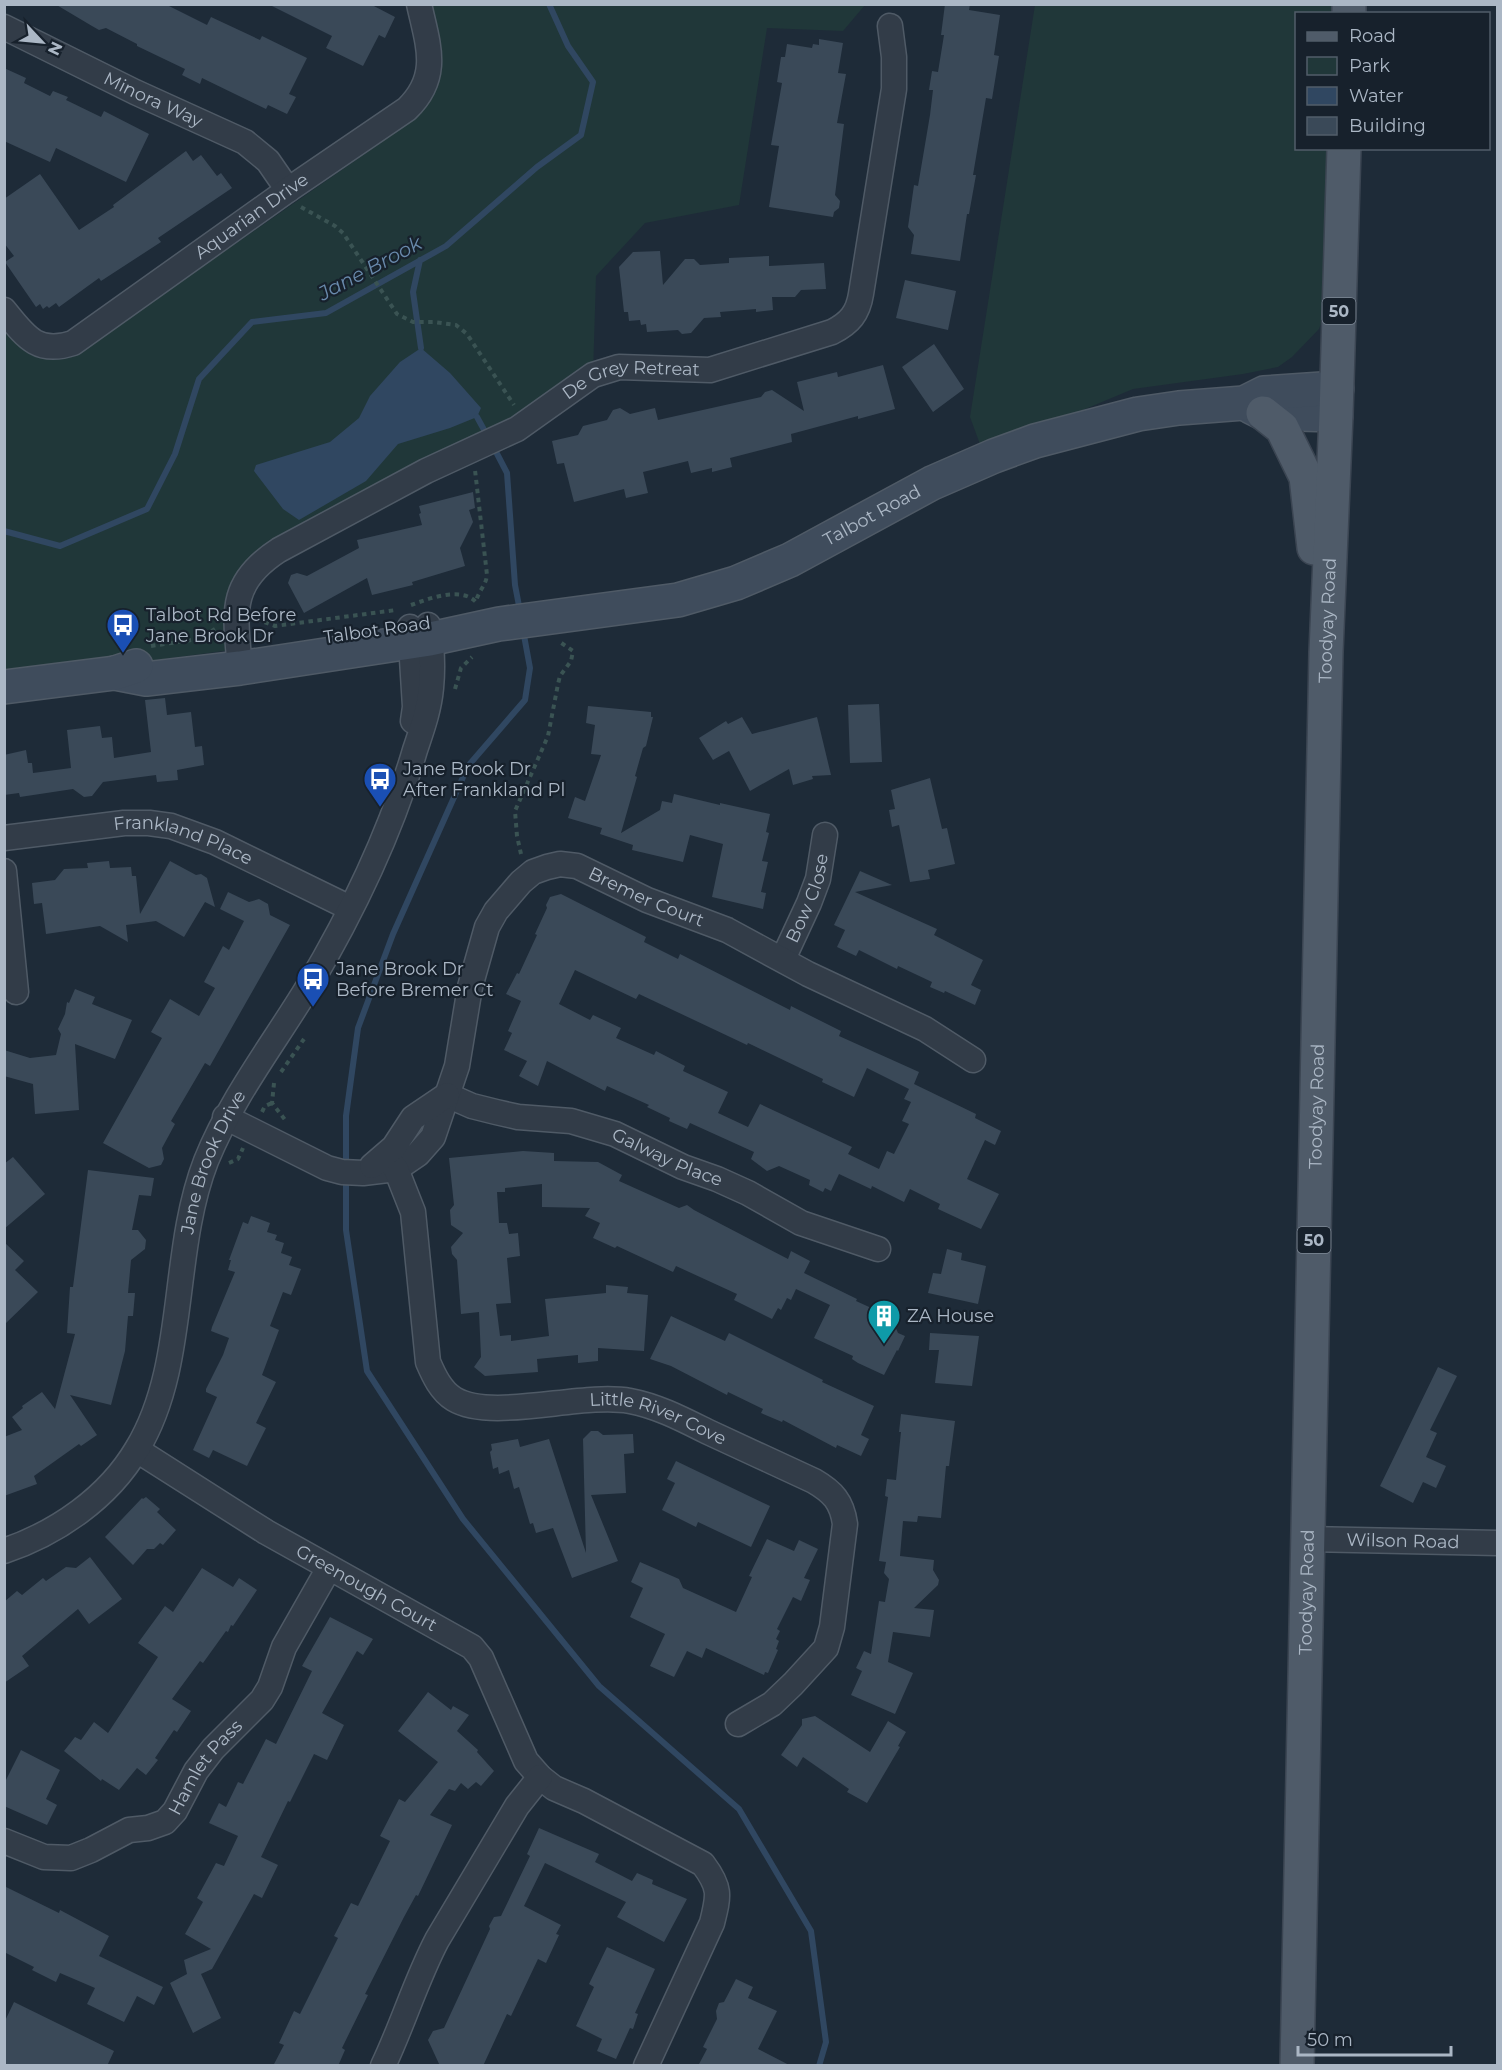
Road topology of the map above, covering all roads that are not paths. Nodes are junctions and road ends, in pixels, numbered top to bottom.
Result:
1 (419, 4) edge
2 (890, 26) dead end
3 (4, 27) edge
4 (1344, 150) edge
5 (292, 196) junction
6 (4, 310) edge
7 (1337, 401) junction
8 (1254, 408) junction
9 (420, 632) junction
10 (1326, 652) junction
11 (239, 658) junction
12 (4, 687) edge
13 (825, 835) dead end
14 (4, 838) edge
15 (4, 871) edge
16 (350, 908) junction
17 (783, 959) junction
18 (16, 992) dead end
19 (973, 1060) dead end
20 (447, 1095) junction
21 (225, 1117) junction
22 (391, 1162) junction
23 (878, 1249) dead end
24 (137, 1450) junction
25 (1307, 1539) junction
26 (1497, 1543) edge
27 (4, 1551) edge
28 (329, 1568) junction
29 (738, 1724) dead end
30 (540, 1777) junction
31 (4, 1841) edge
32 (383, 2066) edge
33 (646, 2066) edge
34 (1297, 2066) edge

1 - 5 street, Aquarian Drive
2 - 11 street, De Grey Retreat
3 - 5 street, Minora Way
4 - 7 main road, Toodyay Road / 50
5 - 6 street, Aquarian Drive
7 - 8 main road, Talbot Road
7 - 10 main road, Toodyay Road / 50
8 - 9 main road, Talbot Road
8 - 10 main road
9 - 11 main road, Talbot Road
9 - 16 street, Jane Brook Drive
10 - 25 main road, Toodyay Road / 50
11 - 12 main road, Talbot Road
13 - 17 street, Bow Close
14 - 16 street, Frankland Place
15 - 18 street
16 - 21 street, Jane Brook Drive
17 - 19 street, Bremer Court
17 - 20 street, Bremer Court
20 - 22 street, Bremer Court
20 - 23 street, Galway Place
21 - 22 street, Bremer Court
21 - 24 street, Jane Brook Drive
22 - 29 street, Little River Cove
24 - 27 street, Jane Brook Drive
24 - 28 street, Greenough Court
25 - 26 street, Wilson Road
25 - 34 main road, Toodyay Road / 50
28 - 30 street, Greenough Court
28 - 31 street, Hamlet Pass
30 - 32 street
30 - 33 street, Greenough Court

